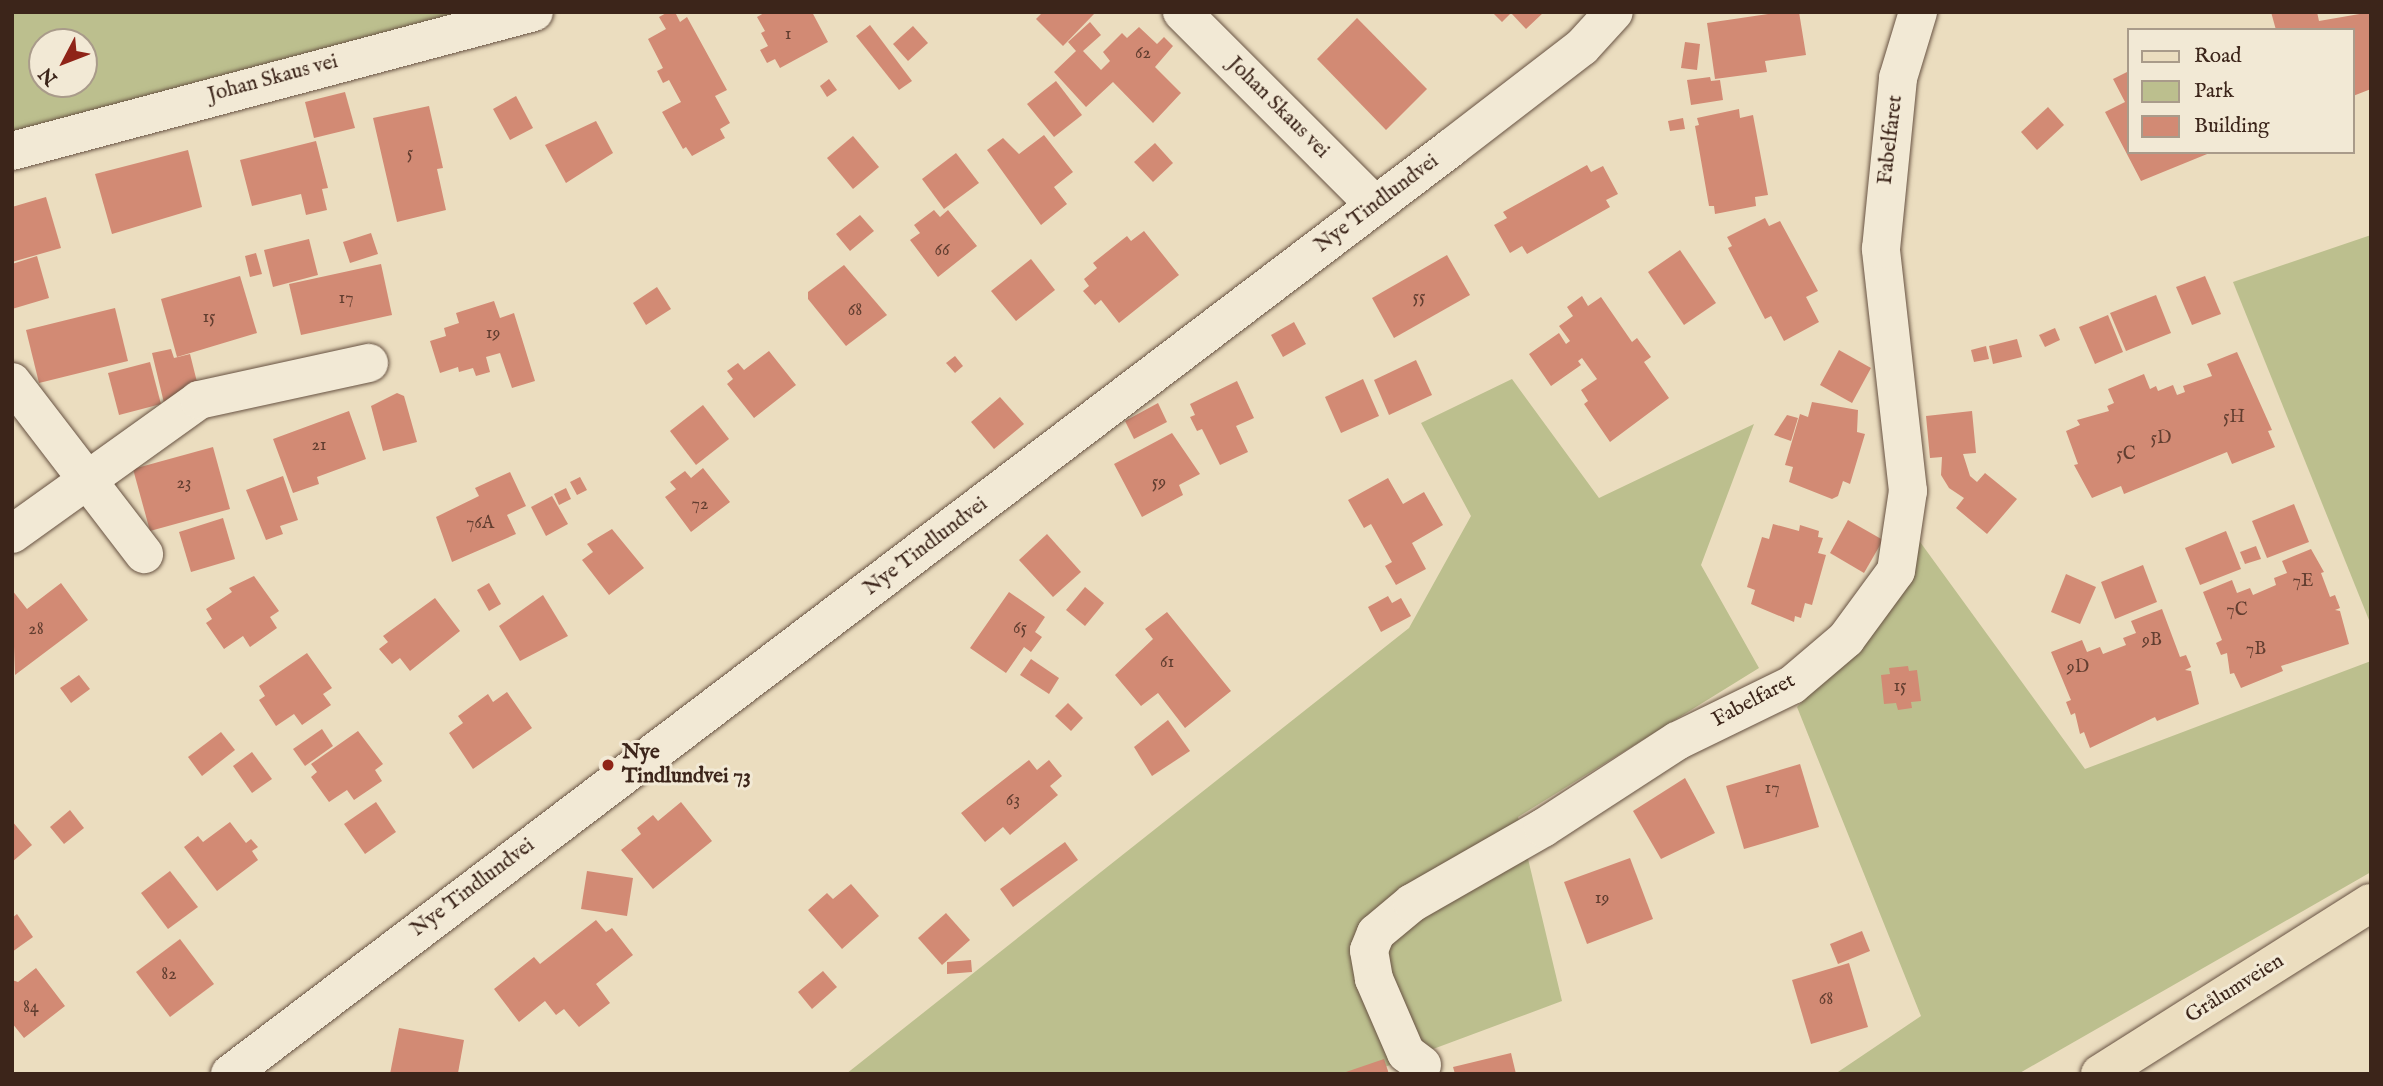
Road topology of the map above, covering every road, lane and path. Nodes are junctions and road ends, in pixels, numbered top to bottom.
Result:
1 (534, 12) edge
2 (1182, 12) edge
3 (1614, 12) edge
4 (1918, 12) edge
5 (12, 151) edge
6 (1374, 204) junction
7 (369, 363) dead end
8 (12, 382) edge
9 (87, 480) junction
10 (12, 534) edge
11 (144, 554) dead end
12 (2371, 903) edge
13 (1422, 1065) dead end
14 (230, 1074) edge
15 (2100, 1074) edge

1 - 5 street, Johan Skaus vei
2 - 6 street, Johan Skaus vei
3 - 6 street, Nye Tindlundvei
4 - 13 street, Fabelfaret
6 - 14 street, Nye Tindlundvei
7 - 9 street
8 - 9 street
9 - 10 street
9 - 11 street
12 - 15 main road, Grålumveien

